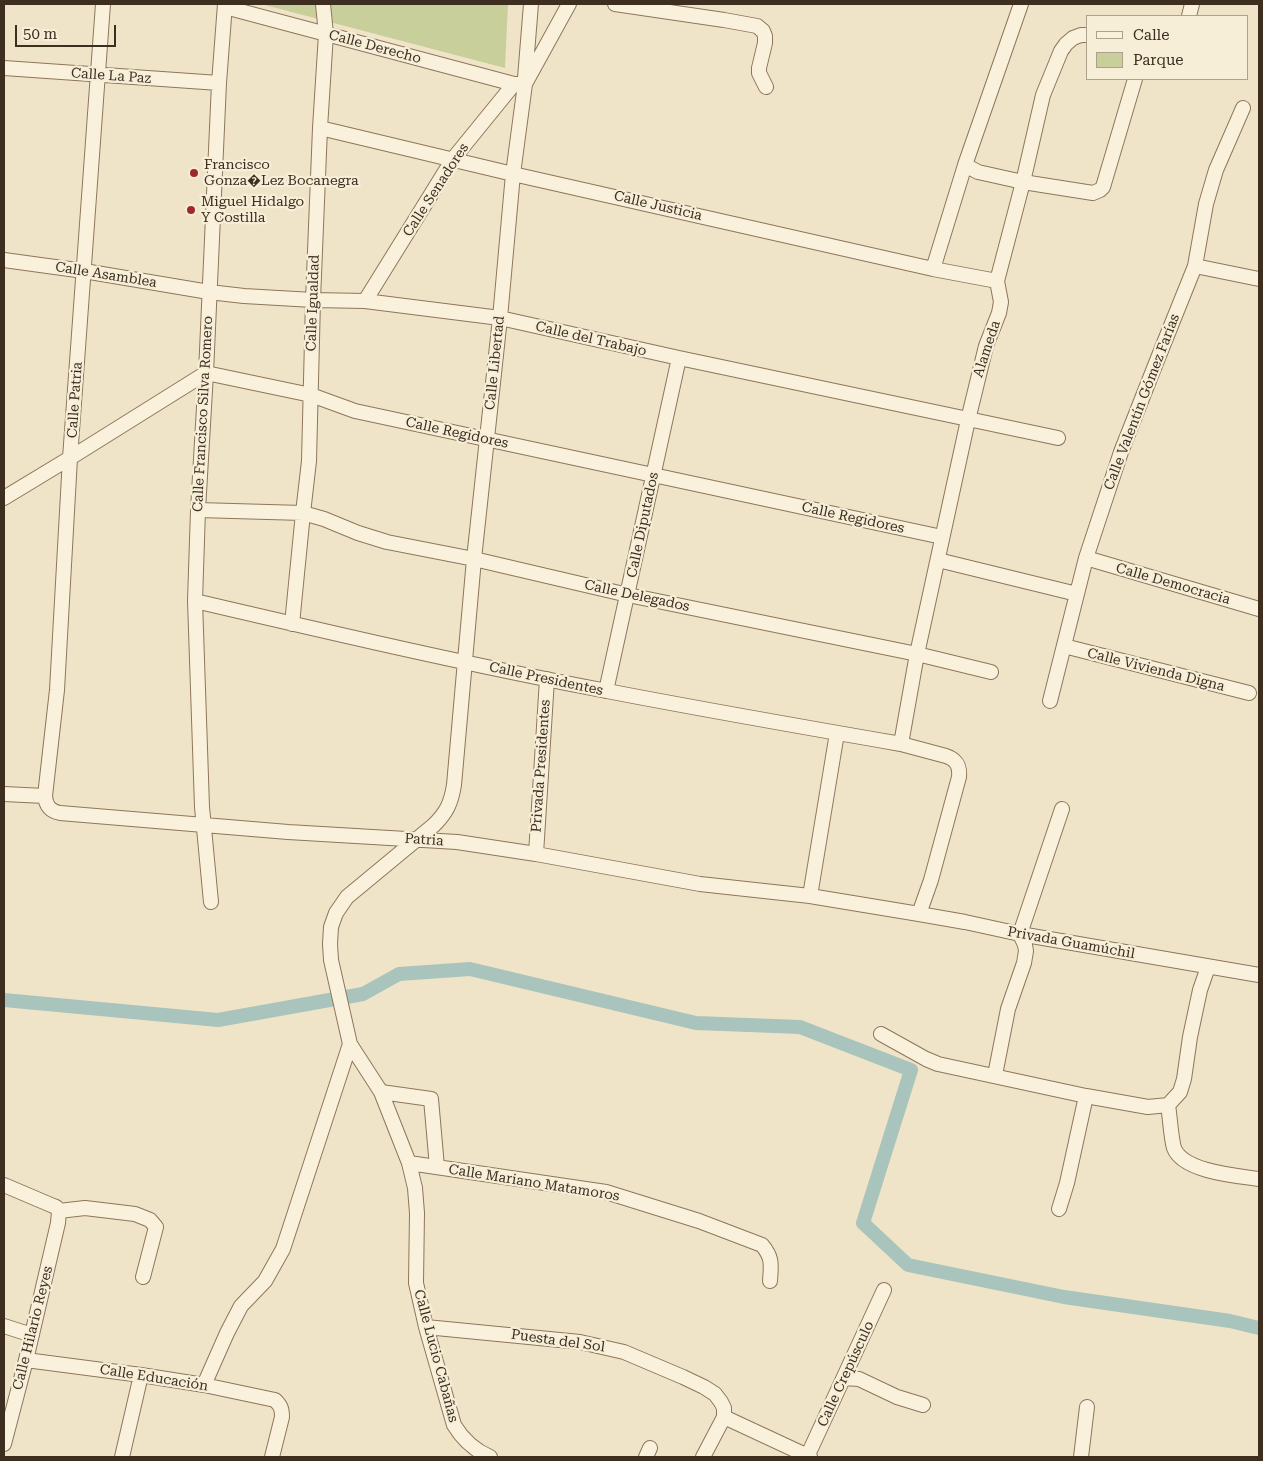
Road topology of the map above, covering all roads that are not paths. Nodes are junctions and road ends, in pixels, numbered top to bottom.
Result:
1 (103, 4) edge
2 (323, 4) edge
3 (531, 4) edge
4 (569, 4) edge
5 (615, 4) edge
6 (1021, 4) edge
7 (225, 5) edge
8 (326, 34) junction
9 (1086, 34) edge
10 (4, 68) edge
11 (98, 75) junction
12 (1135, 80) edge
13 (219, 83) junction
14 (519, 84) junction
15 (766, 87) dead end
16 (1243, 108) dead end
17 (320, 128) junction
18 (453, 159) junction
19 (965, 165) junction
20 (513, 174) junction
21 (1023, 182) junction
22 (4, 260) edge
23 (1196, 266) junction
24 (932, 268) junction
25 (84, 271) junction
26 (1259, 279) edge
27 (997, 281) junction
28 (209, 292) junction
29 (313, 300) junction
30 (365, 301) junction
31 (500, 318) junction
32 (679, 358) junction
33 (206, 372) junction
34 (311, 395) junction
35 (968, 420) junction
36 (1058, 438) dead end
37 (487, 439) junction
38 (70, 458) junction
39 (654, 475) junction
40 (4, 498) edge
41 (198, 510) junction
42 (304, 513) junction
43 (942, 537) junction
44 (1086, 558) junction
45 (474, 559) junction
46 (938, 560) junction
47 (1077, 594) junction
48 (628, 595) junction
49 (195, 601) junction
50 (1259, 609) edge
51 (292, 624) junction
52 (1064, 646) junction
53 (917, 654) junction
54 (465, 662) junction
55 (991, 672) dead end
56 (547, 679) junction
57 (606, 691) junction
58 (1249, 694) dead end
59 (1050, 701) dead end
60 (837, 733) junction
61 (901, 744) junction
62 (4, 794) edge
63 (45, 796) junction
64 (1062, 809) dead end
65 (204, 825) junction
66 (417, 839) junction
67 (536, 854) junction
68 (810, 896) junction
69 (211, 902) dead end
70 (919, 914) junction
71 (1020, 934) junction
72 (1208, 967) junction
73 (1259, 975) edge
74 (881, 1034) dead end
75 (350, 1044) junction
76 (995, 1076) junction
77 (382, 1092) junction
78 (1086, 1096) junction
79 (1168, 1106) junction
80 (409, 1163) junction
81 (437, 1167) junction
82 (1259, 1179) edge
83 (4, 1185) edge
84 (1059, 1209) dead end
85 (58, 1211) junction
86 (143, 1277) dead end
87 (770, 1281) dead end
88 (884, 1290) dead end
89 (4, 1326) edge
90 (426, 1327) junction
91 (32, 1335) junction
92 (26, 1360) junction
93 (141, 1375) junction
94 (844, 1378) junction
95 (204, 1385) junction
96 (923, 1405) dead end
97 (1087, 1407) dead end
98 (724, 1417) junction
99 (4, 1444) edge
100 (122, 1457) edge
101 (272, 1457) edge
102 (490, 1457) edge
103 (703, 1457) edge
104 (808, 1457) edge
105 (1081, 1457) edge

1 - 11 street, Calle Patria
2 - 8 street, Calle Igualdad
3 - 14 street
4 - 14 street, Calle Libertad
5 - 15 street
6 - 19 street
7 - 8 street, Calle Derecho
7 - 13 street, Calle Francisco Silva Romero
8 - 14 street, Calle Derecho
8 - 17 street, Calle Igualdad
9 - 21 street, Alameda
10 - 11 street, Calle La Paz
11 - 13 street, Calle La Paz
11 - 25 street, Calle Patria
12 - 21 street
13 - 28 street, Calle Francisco Silva Romero
14 - 18 street, Calle Senadores
14 - 20 street, Calle Libertad
16 - 23 street, Calle Valentín Gómez Farías
17 - 18 street, Calle Justicia
17 - 29 street, Calle Igualdad
18 - 20 street, Calle Justicia
18 - 30 street, Calle Senadores
19 - 21 street
19 - 24 street
20 - 24 street, Calle Justicia
20 - 31 street, Calle Libertad
21 - 27 street, Alameda
22 - 25 street, Calle Asamblea
23 - 26 street
23 - 44 street, Calle Valentín Gómez Farías
24 - 27 street, Calle Justicia
25 - 28 street, Calle Asamblea
25 - 38 street, Calle Patria
27 - 35 street, Alameda
28 - 29 street, Calle del Trabajo
28 - 33 street, Calle Francisco Silva Romero
29 - 30 street, Calle del Trabajo
29 - 34 street, Calle Igualdad
30 - 31 street, Calle del Trabajo
31 - 32 street, Calle del Trabajo
31 - 37 street, Calle Libertad
32 - 35 street, Calle del Trabajo
32 - 39 street, Calle Diputados
33 - 34 street, Calle Regidores
33 - 38 street
33 - 41 street, Calle Francisco Silva Romero
34 - 37 street, Calle Regidores
34 - 42 street, Calle Igualdad
35 - 36 street, Calle del Trabajo
35 - 43 street, Alameda
37 - 39 street, Calle Regidores
37 - 45 street, Calle Libertad
38 - 40 street
38 - 63 street, Calle Patria
39 - 43 street, Calle Regidores
39 - 48 street, Calle Diputados
41 - 42 street
41 - 49 street, Calle Francisco Silva Romero
42 - 45 street, Calle Delegados
42 - 51 street, Calle Igualdad
43 - 46 street, Alameda
44 - 47 street, Calle Valentín Gómez Farías
44 - 50 street, Calle Democracia
45 - 48 street, Calle Delegados
45 - 54 street, Calle Libertad
46 - 47 street
46 - 53 street, Alameda
47 - 52 street, Calle Valentín Gómez Farías
48 - 53 street, Calle Delegados
48 - 57 street, Calle Diputados
49 - 51 street, Calle Presidentes
49 - 65 street, Calle Francisco Silva Romero
51 - 54 street, Calle Presidentes
52 - 58 street, Calle Vivienda Digna
52 - 59 street, Calle Valentín Gómez Farías
53 - 55 street, Calle Delegados
53 - 61 street, Alameda
54 - 56 street, Calle Presidentes
54 - 66 street, Calle Libertad
56 - 57 street, Calle Presidentes
56 - 67 street, Privada Presidentes
57 - 60 street, Calle Presidentes
60 - 61 street, Calle Presidentes
60 - 68 street
61 - 70 street
62 - 63 street
63 - 65 street, Patria
64 - 71 street
65 - 66 street, Patria
65 - 69 street, Calle Francisco Silva Romero
66 - 67 street, Patria
66 - 75 street, Calle Libertad
67 - 68 street, Patria
68 - 70 street, Privada Guamúchil
70 - 71 street, Privada Guamúchil
71 - 72 street, Privada Guamúchil
71 - 76 street
72 - 73 street, Privada Guamúchil
72 - 79 street
74 - 76 street
75 - 77 street, Calle Lucio Cabañas
75 - 95 street
76 - 78 street
77 - 80 street, Calle Lucio Cabañas
77 - 81 street
78 - 79 street
78 - 84 street
79 - 82 street
80 - 81 street, Calle Mariano Matamoros
80 - 90 street, Calle Lucio Cabañas
81 - 87 street, Calle Mariano Matamoros
83 - 85 street
85 - 86 street
85 - 91 street, Calle Hilario Reyes
88 - 94 street, Calle Crepúsculo
89 - 91 street
90 - 98 street, Puesta del Sol
90 - 102 street, Calle Lucio Cabañas
91 - 92 street, Calle Hilario Reyes
92 - 93 street, Calle Educación
92 - 99 street, Calle Hilario Reyes
93 - 95 street, Calle Educación
93 - 100 street
94 - 96 street
94 - 104 street, Calle Crepúsculo
95 - 101 street, Calle Educación
97 - 105 street
98 - 103 street
98 - 104 street

